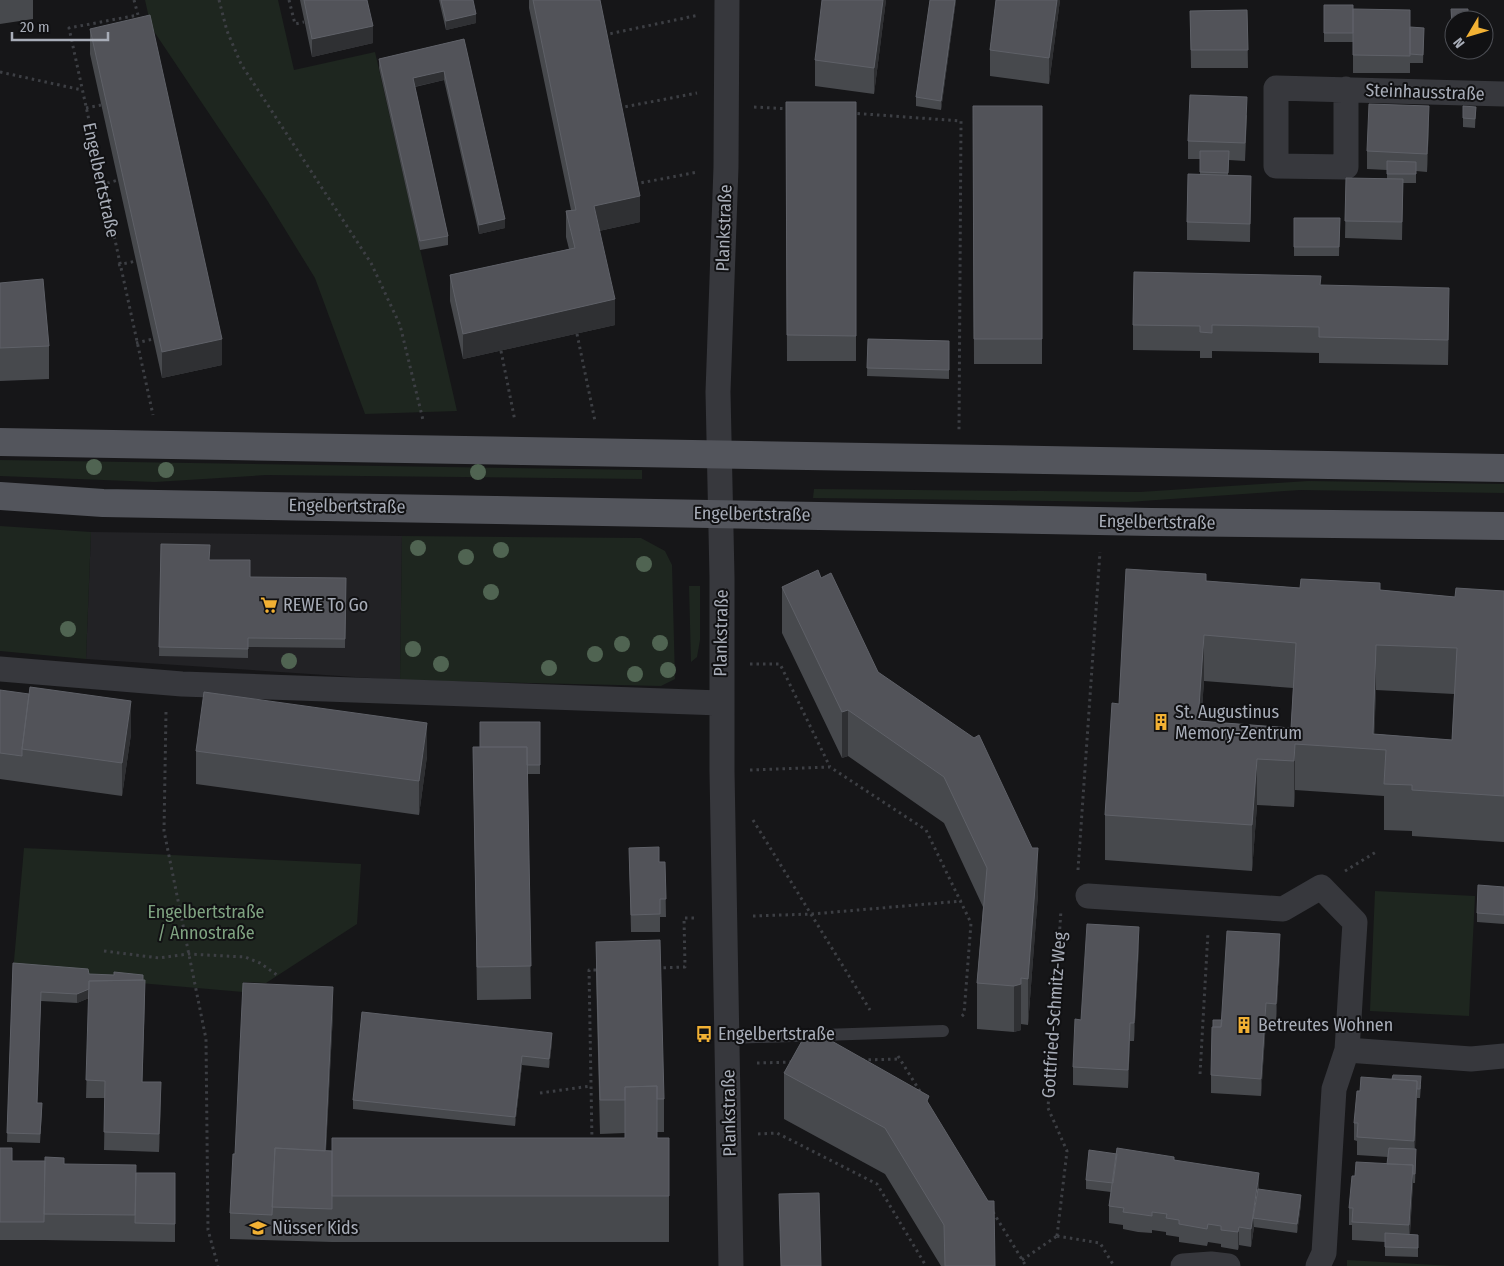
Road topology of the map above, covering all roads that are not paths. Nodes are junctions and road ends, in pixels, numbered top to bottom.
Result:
1 (727, 4) edge
2 (1346, 89) dead end
3 (1504, 94) edge
4 (0, 442) edge
5 (719, 454) junction
6 (1504, 468) edge
7 (0, 496) edge
8 (720, 514) junction
9 (1504, 526) edge
10 (0, 668) edge
11 (721, 703) junction
12 (1082, 896) road end
13 (943, 1031) road end
14 (728, 1038) junction
15 (1347, 1050) junction
16 (1504, 1056) edge
17 (731, 1266) edge
18 (1183, 1266) edge
19 (1228, 1266) edge
20 (1318, 1266) edge

1 - 5 street, Plankstraße
2 - 3 street, Steinhausstraße
4 - 5 main road
5 - 6 main road
5 - 8 street, Plankstraße
7 - 8 main road, Engelbertstraße
8 - 9 main road, Engelbertstraße
8 - 11 street, Plankstraße
10 - 11 street
11 - 14 street, Plankstraße
12 - 15 street
13 - 14 lane
14 - 17 street, Plankstraße
15 - 16 street
15 - 20 street
18 - 19 street

